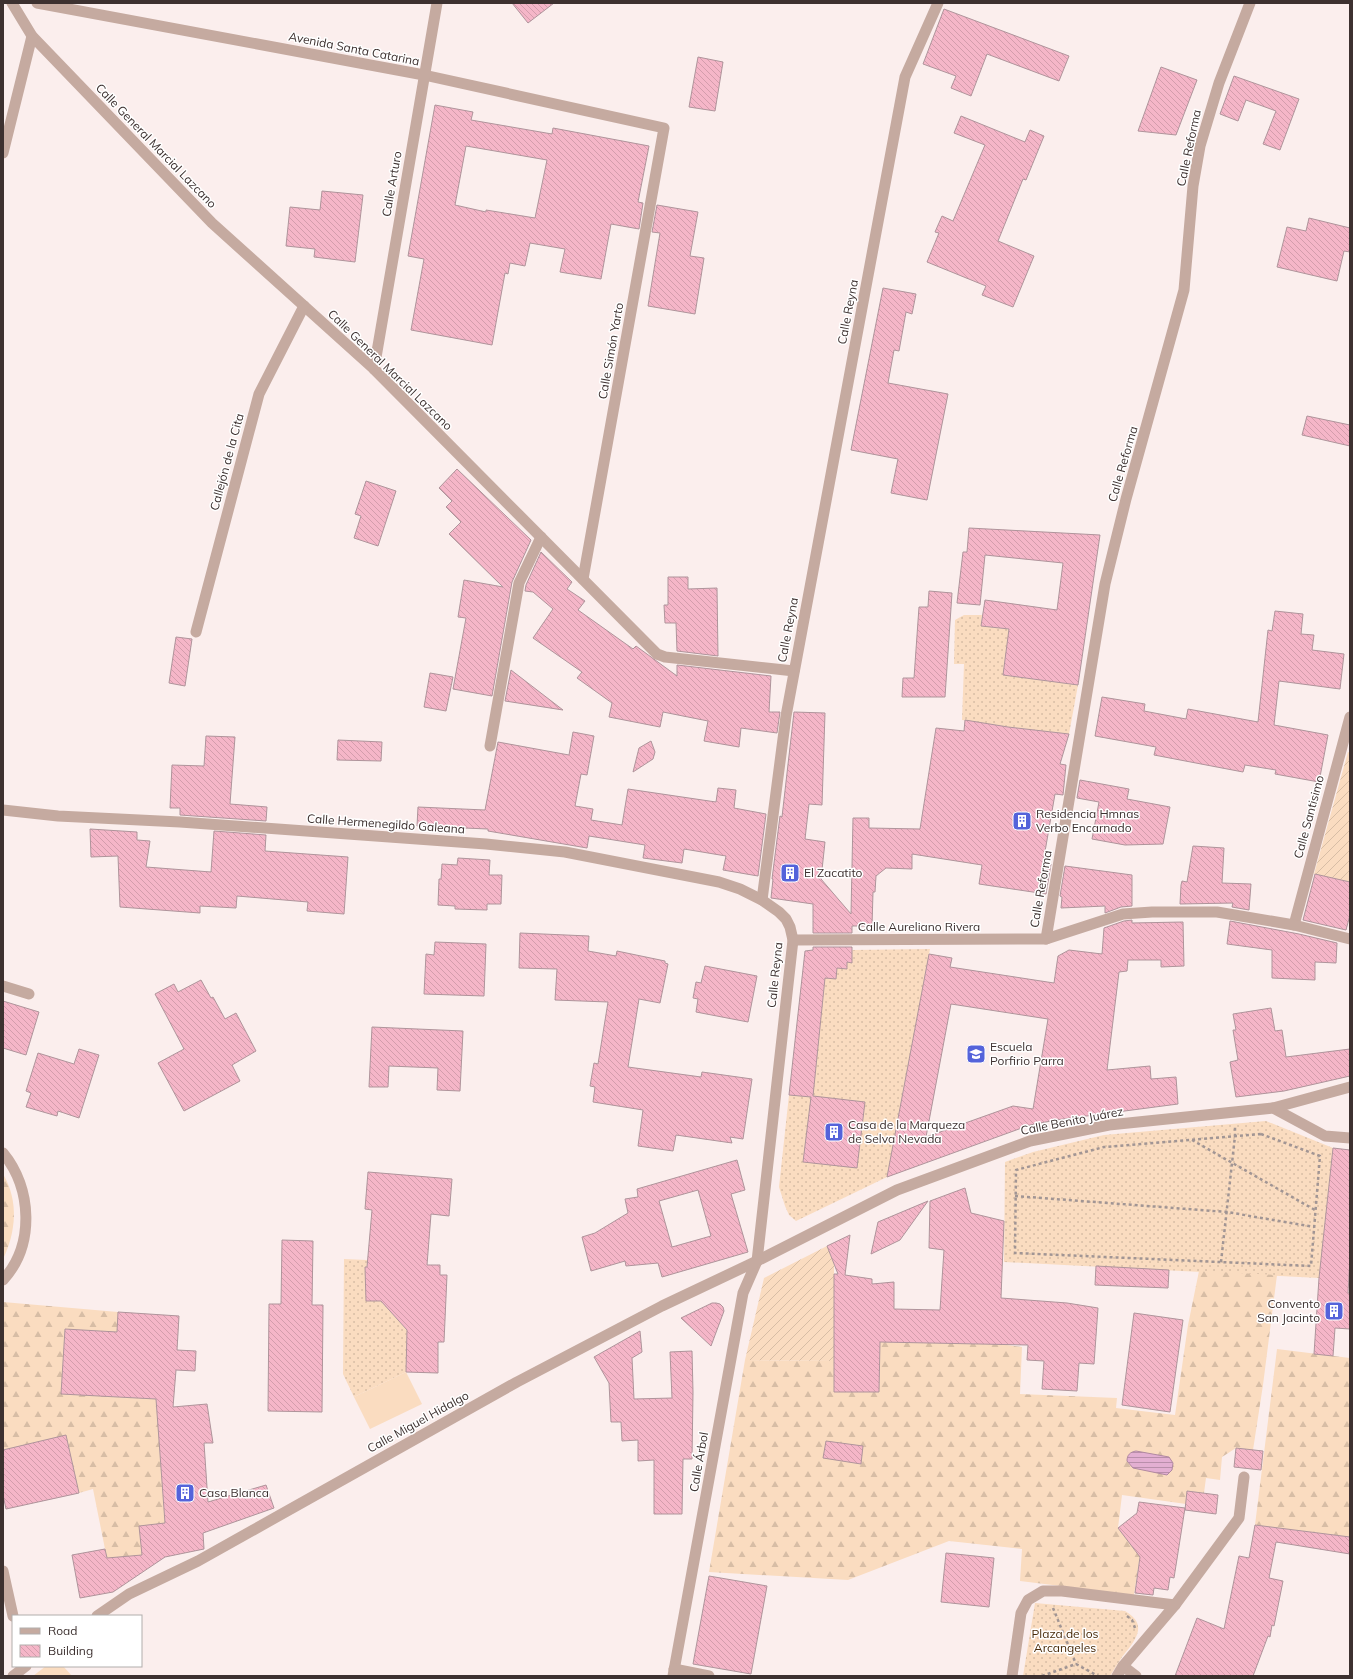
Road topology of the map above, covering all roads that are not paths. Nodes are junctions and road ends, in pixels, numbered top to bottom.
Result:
1 (12, 3) edge
2 (37, 3) edge
3 (437, 3) edge
4 (938, 3) edge
5 (1250, 3) edge
6 (32, 36) junction
7 (424, 75) junction
8 (664, 128) joint
9 (3, 153) edge
10 (304, 306) junction
11 (374, 369) junction
12 (541, 537) junction
13 (583, 579) junction
14 (196, 632) dead end
15 (794, 671) junction
16 (1350, 717) edge
17 (490, 746) dead end
18 (3, 810) edge
19 (762, 900) junction
20 (1294, 925) junction
21 (1046, 939) junction
22 (1350, 939) edge
23 (793, 940) junction
24 (3, 986) edge
25 (29, 994) dead end
26 (1350, 1087) edge
27 (1273, 1108) junction
28 (1350, 1138) edge
29 (3, 1153) edge
30 (757, 1261) junction
31 (3, 1280) edge
32 (1244, 1477) dead end
33 (3, 1571) edge
34 (1175, 1605) junction
35 (13, 1615) edge
36 (98, 1615) edge
37 (1123, 1666) junction
38 (24, 1667) edge
39 (674, 1673) edge
40 (13, 1676) edge
41 (709, 1676) edge
42 (1012, 1676) edge
43 (1117, 1676) edge
44 (1136, 1676) edge

1 - 6 street, Calle General Marcial Lazcano
2 - 7 street, Avenida Santa Catarina
3 - 7 street, Calle Arturo
4 - 15 street, Calle Reyna
5 - 21 street, Calle Reforma
6 - 9 street
6 - 10 street, Calle General Marcial Lazcano
7 - 8 street, Avenida Santa Catarina
7 - 11 street, Calle Arturo
8 - 13 street, Calle Simón Yarto
10 - 11 street, Calle General Marcial Lazcano
10 - 14 street, Callejón de la Cita
11 - 12 street, Calle General Marcial Lazcano
12 - 13 street, Calle General Marcial Lazcano
12 - 17 street
13 - 15 street, Calle General Marcial Lazcano
15 - 19 street, Calle Reyna
16 - 20 street, Calle Santisimo
18 - 19 street, Calle Hermenegildo Galeana
19 - 23 street, Calle Reyna
20 - 21 street, Calle Aureliano Rivera
20 - 22 street, Calle Aureliano Rivera
21 - 23 street, Calle Aureliano Rivera
23 - 30 street, Calle Reyna
24 - 25 street
26 - 27 street, Calle Benito Juárez
27 - 28 street
27 - 30 street, Calle Benito Juárez
29 - 31 street
30 - 36 street, Calle Miguel Hidalgo
30 - 39 street, Calle Árbol
32 - 34 street
33 - 35 street
34 - 37 street
34 - 42 street
37 - 43 street
37 - 44 street
38 - 40 street
39 - 41 street, Calle Árbol

